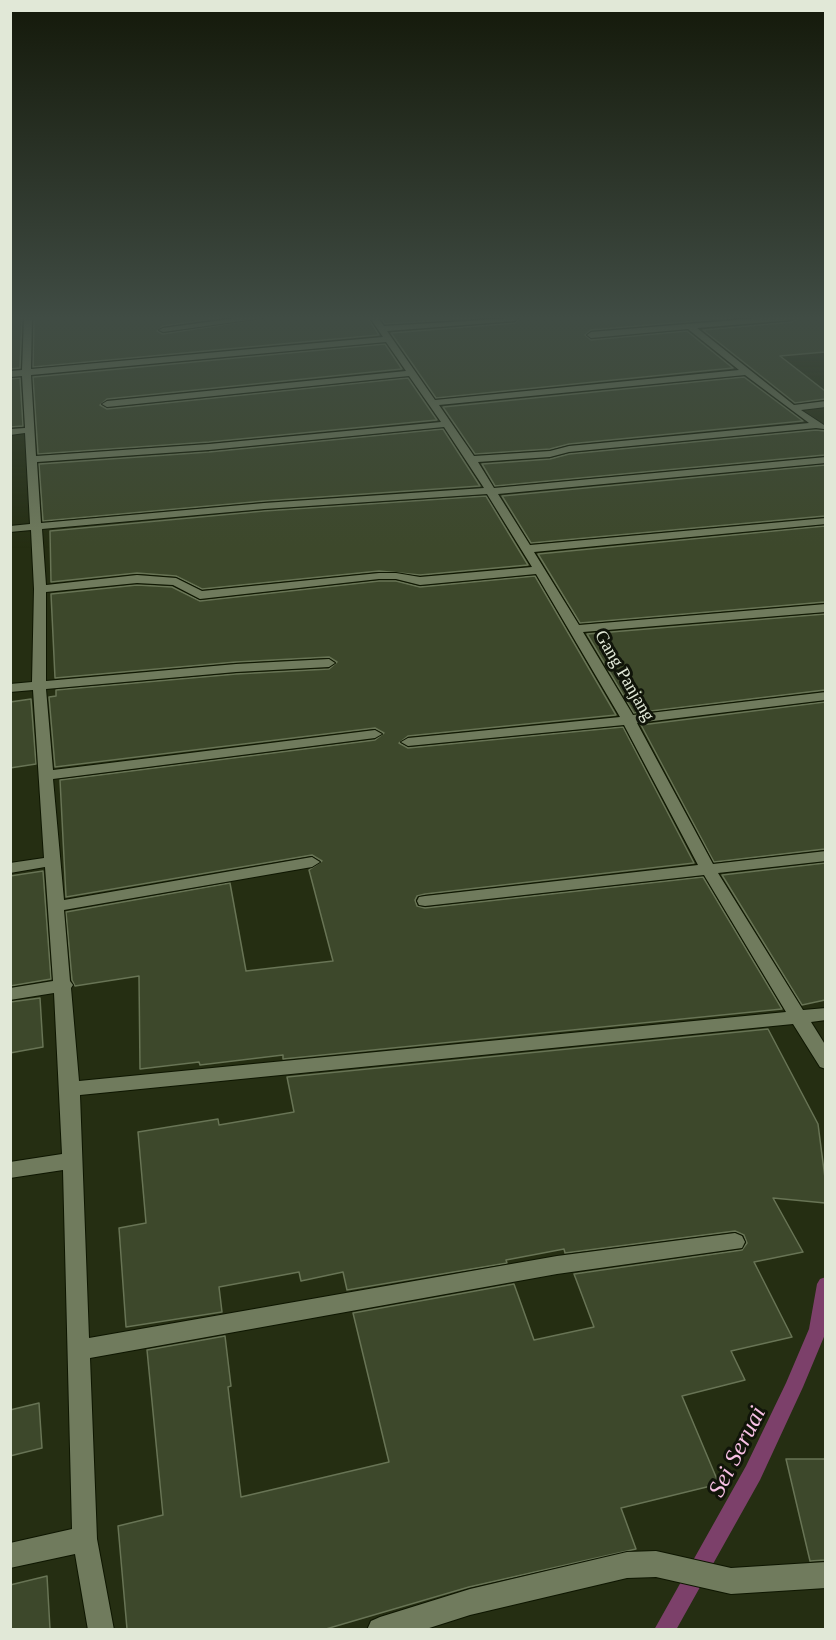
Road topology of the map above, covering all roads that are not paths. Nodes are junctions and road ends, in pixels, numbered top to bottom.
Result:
1 (23, 395) edge
2 (198, 395) edge
3 (429, 395) edge
4 (520, 395) edge
5 (775, 395) edge
6 (435, 403) junction
7 (107, 404) dead end
8 (825, 404) edge
9 (792, 408) junction
10 (448, 424) junction
11 (822, 428) edge
12 (30, 430) junction
13 (10, 432) edge
14 (33, 459) junction
15 (471, 459) junction
16 (825, 460) edge
17 (492, 491) junction
18 (825, 521) edge
19 (38, 525) junction
20 (10, 528) edge
21 (526, 549) junction
22 (539, 570) junction
23 (40, 589) junction
24 (825, 608) edge
25 (576, 629) junction
26 (329, 663) dead end
27 (39, 685) junction
28 (10, 688) edge
29 (825, 696) edge
30 (629, 720) junction
31 (375, 734) dead end
32 (408, 742) dead end
33 (48, 775) junction
34 (825, 856) edge
35 (54, 861) junction
36 (312, 862) dead end
37 (10, 868) edge
38 (708, 869) junction
39 (426, 901) dead end
40 (57, 906) junction
41 (64, 985) junction
42 (10, 994) edge
43 (825, 1014) edge
44 (798, 1017) junction
45 (825, 1062) edge
46 (70, 1089) junction
47 (74, 1160) junction
48 (10, 1170) edge
49 (735, 1242) dead end
50 (77, 1350) junction
51 (85, 1539) junction
52 (10, 1556) edge
53 (825, 1575) edge
54 (101, 1629) edge
55 (380, 1629) edge

1 - 12 street
2 - 7 street
3 - 6 street, Gang Panjang
4 - 6 street
5 - 9 street
6 - 10 street, Gang Panjang
8 - 9 street
9 - 11 street
10 - 14 street
10 - 15 street, Gang Panjang
11 - 15 street
12 - 13 street
12 - 14 street
14 - 19 street
15 - 17 street, Gang Panjang
16 - 17 street
17 - 19 street
17 - 21 street, Gang Panjang
18 - 21 street
19 - 20 street
19 - 23 street
21 - 22 street, Gang Panjang
22 - 23 street
22 - 25 street, Gang Panjang
23 - 27 street
24 - 25 street
25 - 30 street, Gang Panjang
26 - 27 street
27 - 28 street
27 - 33 street
29 - 30 street
30 - 32 street
30 - 38 street, Gang Panjang
31 - 33 street
33 - 35 street
34 - 38 street
35 - 37 street
35 - 40 street
36 - 40 street
38 - 39 street
38 - 44 street, Gang Panjang
40 - 41 street
41 - 42 street
41 - 46 street
43 - 44 street
44 - 45 street, Gang Panjang
44 - 46 street
46 - 47 street
47 - 48 street
47 - 50 street
49 - 50 street
50 - 51 street
51 - 52 street
51 - 54 street
53 - 55 street

